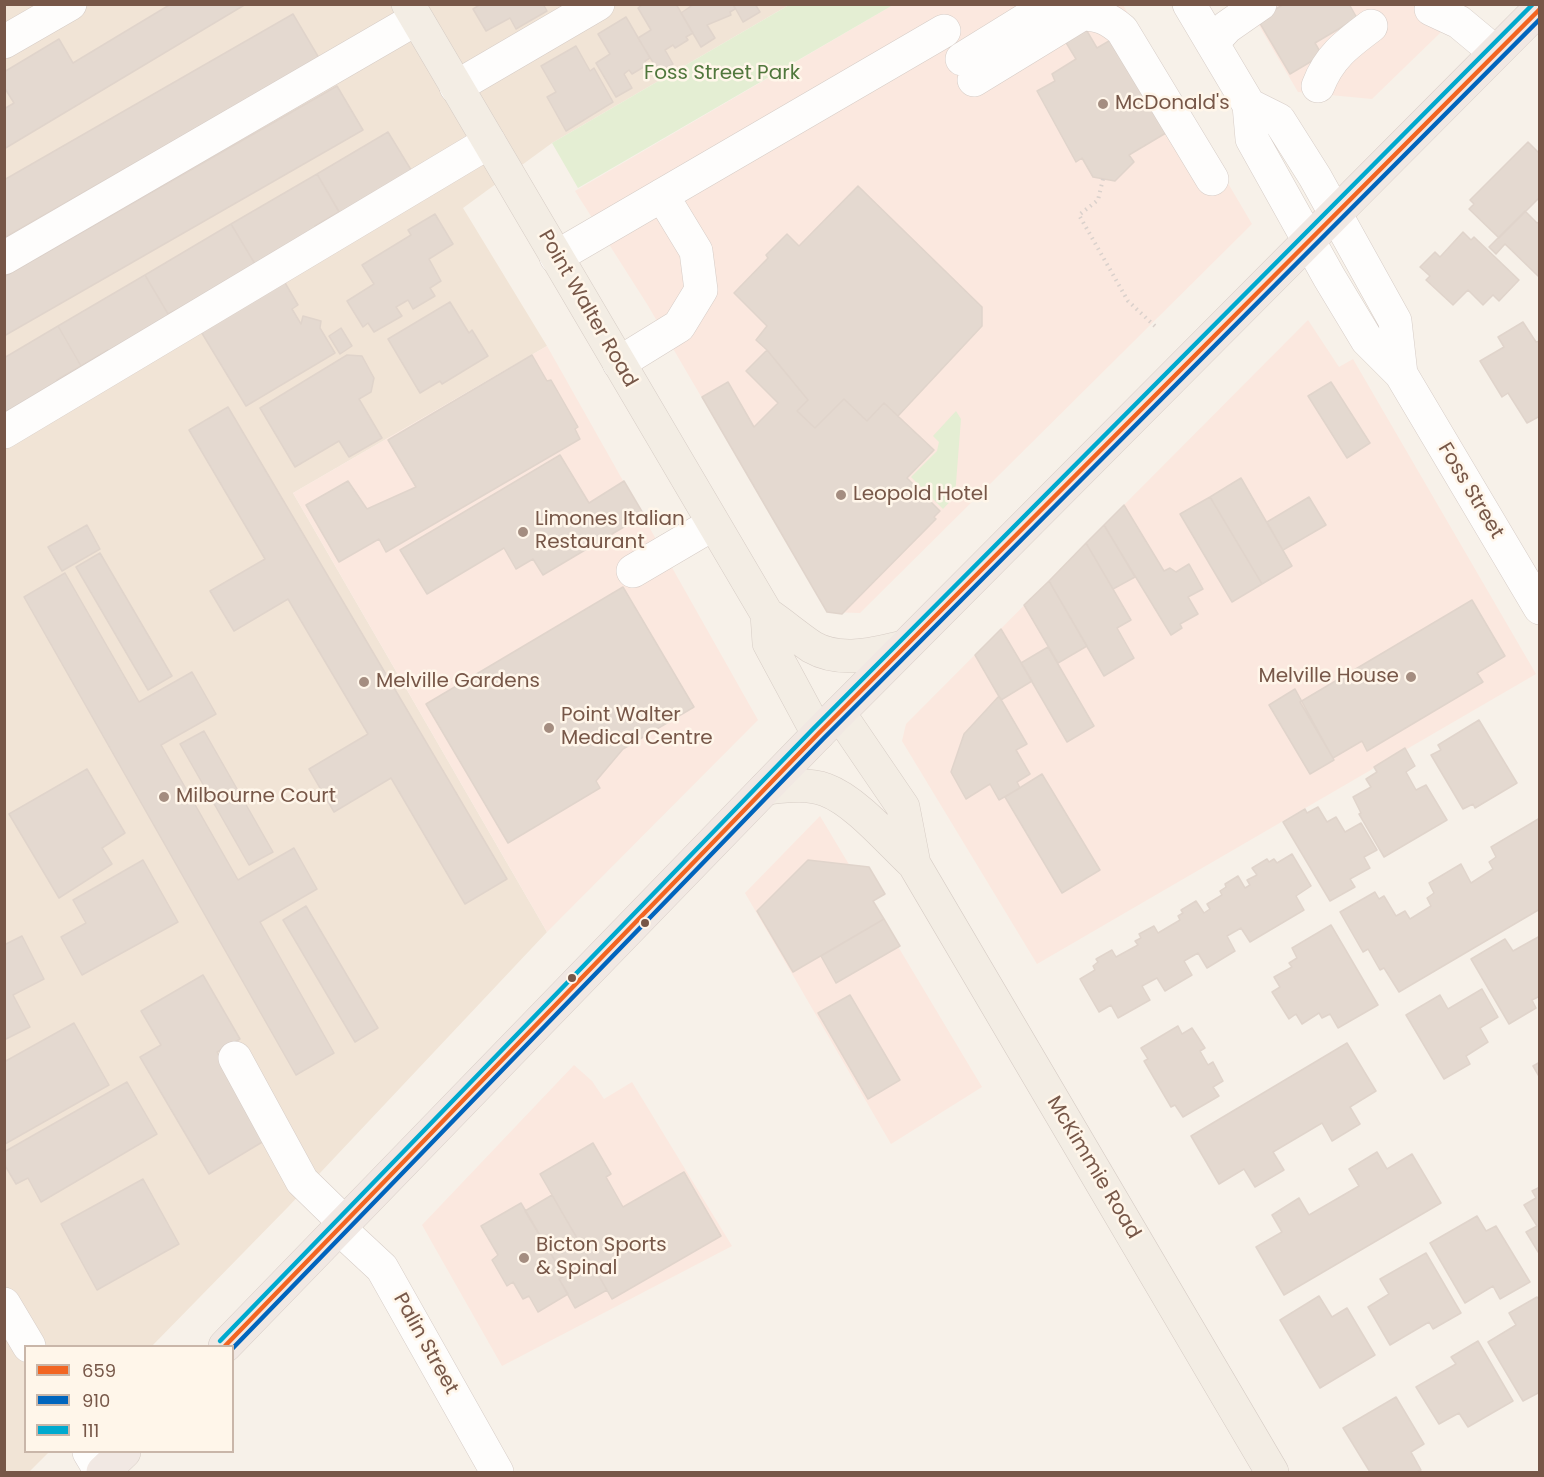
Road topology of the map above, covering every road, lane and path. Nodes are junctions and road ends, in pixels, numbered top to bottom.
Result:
1 (70, 4) edge
2 (598, 4) edge
3 (1051, 4) edge
4 (1190, 4) edge
5 (1260, 4) edge
6 (1539, 8) edge
7 (1431, 9) dead end
8 (412, 11) edge
9 (1101, 12) edge
10 (1376, 12) edge
11 (944, 32) dead end
12 (4, 42) edge
13 (1212, 44) junction
14 (1496, 52) junction
15 (1318, 86) dead end
16 (456, 87) junction
17 (1249, 105) junction
18 (489, 142) junction
19 (1103, 179) dead end
20 (1212, 179) dead end
21 (662, 195) junction
22 (1335, 213) junction
23 (1309, 239) junction
24 (556, 257) junction
25 (4, 258) edge
26 (1158, 329) dead end
27 (619, 363) junction
28 (1401, 374) junction
29 (4, 432) edge
30 (713, 524) junction
31 (633, 571) dead end
32 (1539, 608) edge
33 (767, 614) junction
34 (903, 647) junction
35 (829, 723) junction
36 (766, 788) junction
37 (914, 864) junction
38 (235, 1058) dead end
39 (342, 1225) junction
40 (4, 1304) edge
41 (28, 1345) edge
42 (227, 1345) edge
43 (90, 1453) edge
44 (123, 1453) edge
45 (102, 1473) edge
46 (497, 1473) edge
47 (1272, 1473) edge

1 - 12 street
2 - 16 street
3 - 9 street
4 - 13 street, Foss Street
5 - 13 street
6 - 14 highway
7 - 14 street
8 - 16 main road, Point Walter Road
8 - 25 street
9 - 20 street
10 - 15 street
11 - 21 street
13 - 17 street, Foss Street
14 - 22 highway
16 - 18 main road, Point Walter Road
17 - 22 street, Foss Street
17 - 23 street, Foss Street
18 - 24 main road, Point Walter Road
18 - 29 street
19 - 26 path
21 - 24 street
21 - 27 street
22 - 23 highway
22 - 28 street, Foss Street
23 - 28 street, Foss Street
23 - 34 highway
24 - 27 main road, Point Walter Road
27 - 30 main road, Point Walter Road
28 - 32 street, Foss Street
30 - 31 street
30 - 33 main road, Point Walter Road
33 - 34 main road, Point Walter Road
33 - 35 main road, Point Walter Road
34 - 35 highway
35 - 36 highway
35 - 37 main road, McKimmie Road
36 - 37 main road, McKimmie Road
36 - 39 highway
37 - 47 main road, McKimmie Road
38 - 39 street, Palin Street
39 - 42 highway
39 - 46 street, Palin Street
40 - 41 street
43 - 45 street
44 - 45 highway

